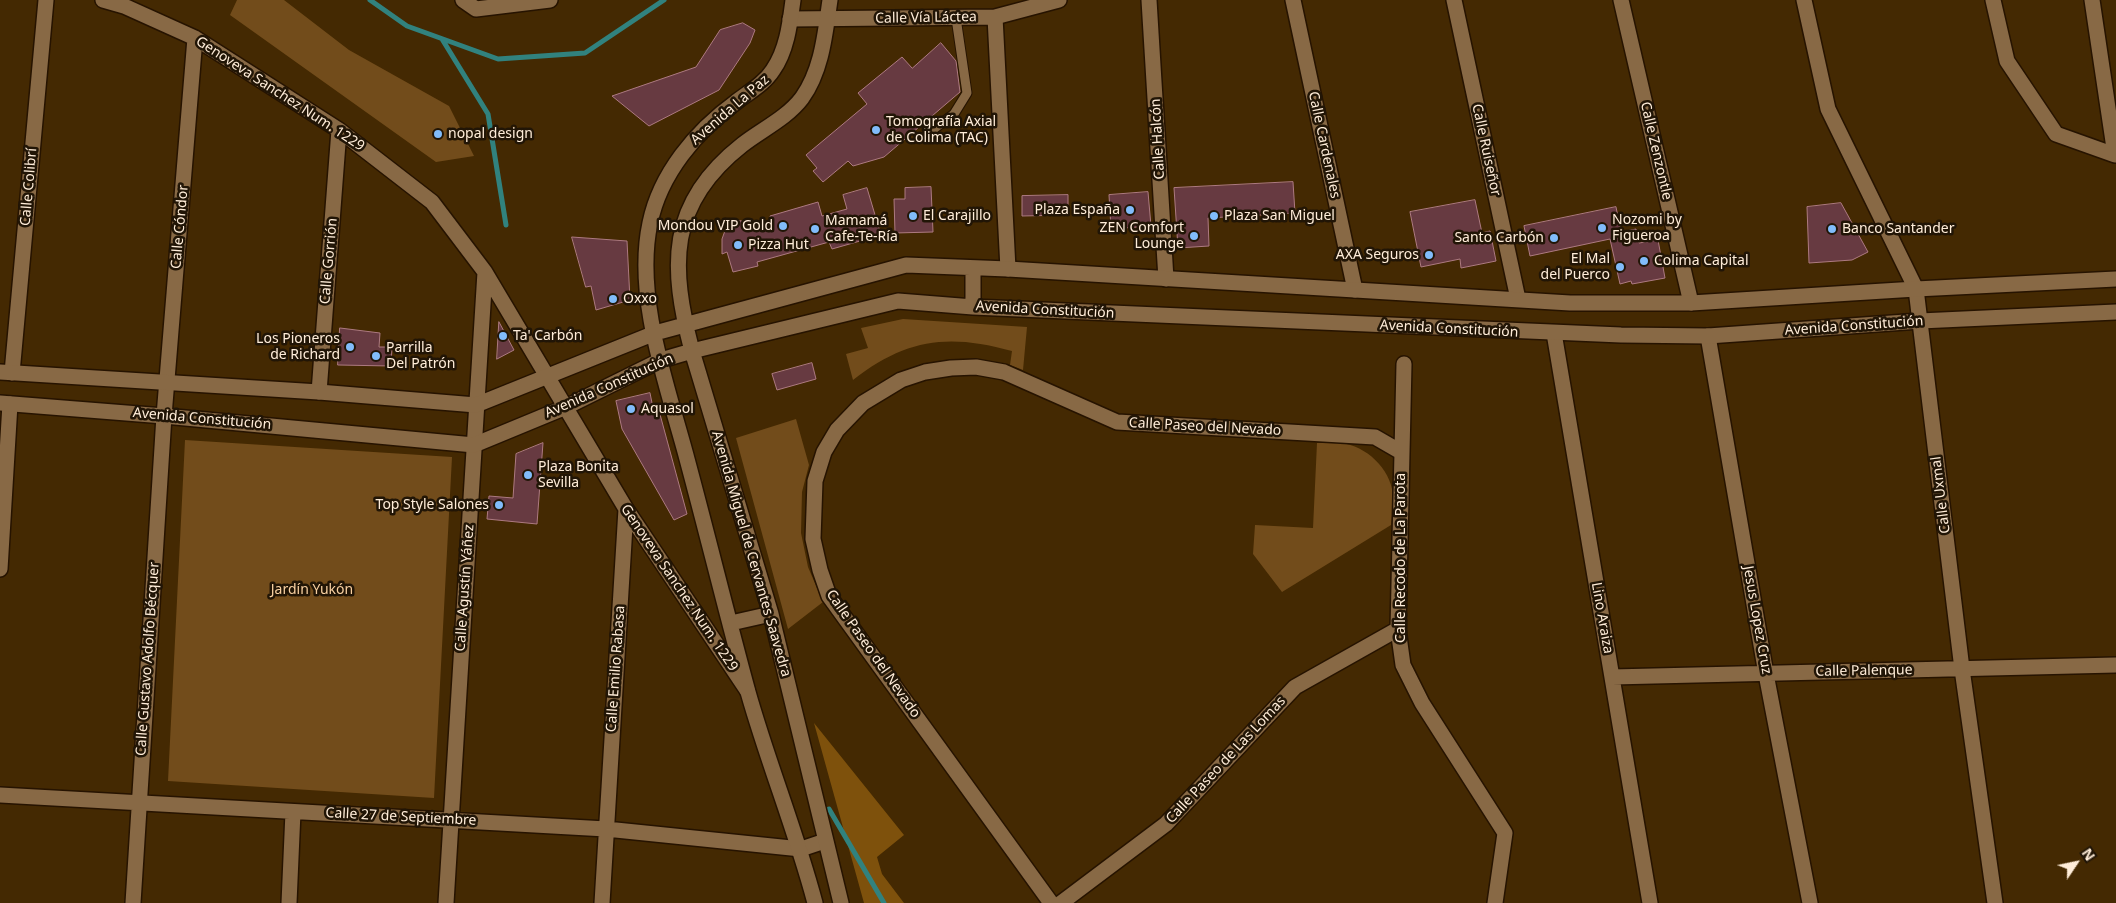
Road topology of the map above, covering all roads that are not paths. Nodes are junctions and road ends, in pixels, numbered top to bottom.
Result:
1 (46, 0) edge
2 (103, 0) edge
3 (463, 0) edge
4 (550, 0) edge
5 (793, 0) edge
6 (830, 0) edge
7 (1059, 0) edge
8 (1149, 0) edge
9 (1293, 0) edge
10 (1454, 0) edge
11 (1621, 0) edge
12 (1804, 0) edge
13 (1993, 0) edge
14 (2092, 0) edge
15 (995, 17) junction
16 (956, 18) junction
17 (790, 19) junction
18 (827, 20) junction
19 (195, 38) junction
20 (339, 130) junction
21 (931, 131) dead end
22 (2115, 155) edge
23 (973, 268) junction
24 (1008, 269) junction
25 (485, 272) junction
26 (1166, 279) junction
27 (2116, 279) edge
28 (1916, 289) junction
29 (1355, 290) junction
30 (1518, 299) junction
31 (1691, 303) junction
32 (973, 306) junction
33 (2116, 312) edge
34 (1920, 321) junction
35 (685, 324) junction
36 (655, 333) junction
37 (1554, 334) junction
38 (1708, 336) junction
39 (692, 351) junction
40 (661, 360) junction
41 (1404, 364) dead end
42 (6, 373) edge
43 (546, 376) junction
44 (166, 384) junction
45 (319, 392) junction
46 (5, 403) edge
47 (476, 405) junction
48 (566, 407) junction
49 (164, 416) junction
50 (474, 445) junction
51 (1401, 452) junction
52 (626, 509) junction
53 (0, 569) edge
54 (771, 614) junction
55 (731, 623) junction
56 (1398, 629) junction
57 (2116, 666) edge
58 (1962, 669) junction
59 (1766, 674) junction
60 (1612, 677) junction
61 (749, 694) junction
62 (0, 795) edge
63 (139, 804) junction
64 (293, 812) junction
65 (451, 819) junction
66 (606, 829) junction
67 (825, 841) junction
68 (801, 849) junction
69 (133, 903) edge
70 (289, 903) edge
71 (446, 903) edge
72 (602, 903) edge
73 (815, 903) edge
74 (841, 903) edge
75 (1050, 903) edge
76 (1061, 903) edge
77 (1495, 903) edge
78 (1650, 903) edge
79 (1810, 903) edge
80 (1995, 903) edge

1 - 42 street, Calle Colibrí
2 - 19 street, Genoveva Sanchez Num. 1229
3 - 4 street
5 - 17 street, Avenida La Paz
6 - 18 street
7 - 15 street, Calle Vía Láctea
8 - 26 street, Calle Halcón
9 - 29 street, Calle Cardenales
10 - 30 street, Calle Ruiseñor
11 - 31 street, Calle Zenzontle
12 - 28 street, Calle Uxmal
13 - 22 street
14 - 22 street
15 - 16 street, Calle Vía Láctea
15 - 24 street
16 - 18 street, Calle Vía Láctea
16 - 21 lane
17 - 18 street, Calle Vía Láctea
17 - 36 street, Avenida La Paz
18 - 35 street
19 - 20 street, Genoveva Sanchez Num. 1229
19 - 44 street, Calle Cóndor
20 - 25 street, Genoveva Sanchez Num. 1229
20 - 45 street, Calle Gorrión
23 - 24 street
23 - 32 street
23 - 35 street
24 - 26 street
25 - 43 street, Genoveva Sanchez Num. 1229
25 - 47 street, Calle Agustín Yáñez
26 - 29 street
27 - 28 street
28 - 31 street
28 - 34 street, Calle Uxmal
29 - 30 street
30 - 31 street
32 - 37 street, Avenida Constitución
32 - 39 street, Avenida Constitución
33 - 34 street, Avenida Constitución
34 - 38 street, Avenida Constitución
34 - 58 street, Calle Uxmal
35 - 36 street
35 - 39 street, Avenida Miguel de Cervantes Saavedra
36 - 40 street
36 - 43 street
37 - 38 street, Avenida Constitución
37 - 60 street, Lino Araiza
38 - 59 street, Jesus Lopez Cruz
39 - 40 street, Avenida Constitución
39 - 54 street, Avenida Miguel de Cervantes Saavedra
40 - 48 street, Avenida Constitución
40 - 55 street
41 - 51 street, Calle Recodo de La Parota
42 - 44 street
43 - 47 street
43 - 48 street, Genoveva Sanchez Num. 1229
44 - 45 street
44 - 49 street, Calle Cóndor
45 - 47 street
46 - 49 street, Avenida Constitución
46 - 53 street
47 - 50 street, Calle Agustín Yáñez
48 - 50 street, Avenida Constitución
48 - 52 street, Genoveva Sanchez Num. 1229
49 - 50 street, Avenida Constitución
49 - 63 street, Calle Gustavo Adolfo Bécquer
50 - 65 street, Calle Agustín Yáñez
51 - 56 street, Calle Recodo de La Parota
51 - 75 street, Calle Paseo del Nevado
52 - 61 street, Genoveva Sanchez Num. 1229
52 - 66 street, Calle Emilio Rabasa
54 - 55 street
54 - 67 street, Avenida Miguel de Cervantes Saavedra
55 - 61 street
56 - 76 street, Calle Paseo de Las Lomas
56 - 77 street, Calle Recodo de La Parota
57 - 58 street, Calle Palenque
58 - 59 street, Calle Palenque
58 - 80 street, Calle Uxmal
59 - 60 street, Calle Palenque
59 - 79 street, Jesus Lopez Cruz
60 - 78 street, Lino Araiza
61 - 68 street
62 - 63 street, Calle 27 de Septiembre
63 - 64 street, Calle 27 de Septiembre
63 - 69 street, Calle Gustavo Adolfo Bécquer
64 - 65 street, Calle 27 de Septiembre
64 - 70 street
65 - 66 street, Calle 27 de Septiembre
65 - 71 street, Calle Agustín Yáñez
66 - 68 street, Calle 27 de Septiembre
66 - 72 street, Calle Emilio Rabasa
67 - 68 street
67 - 74 street, Avenida Miguel de Cervantes Saavedra
68 - 73 street

